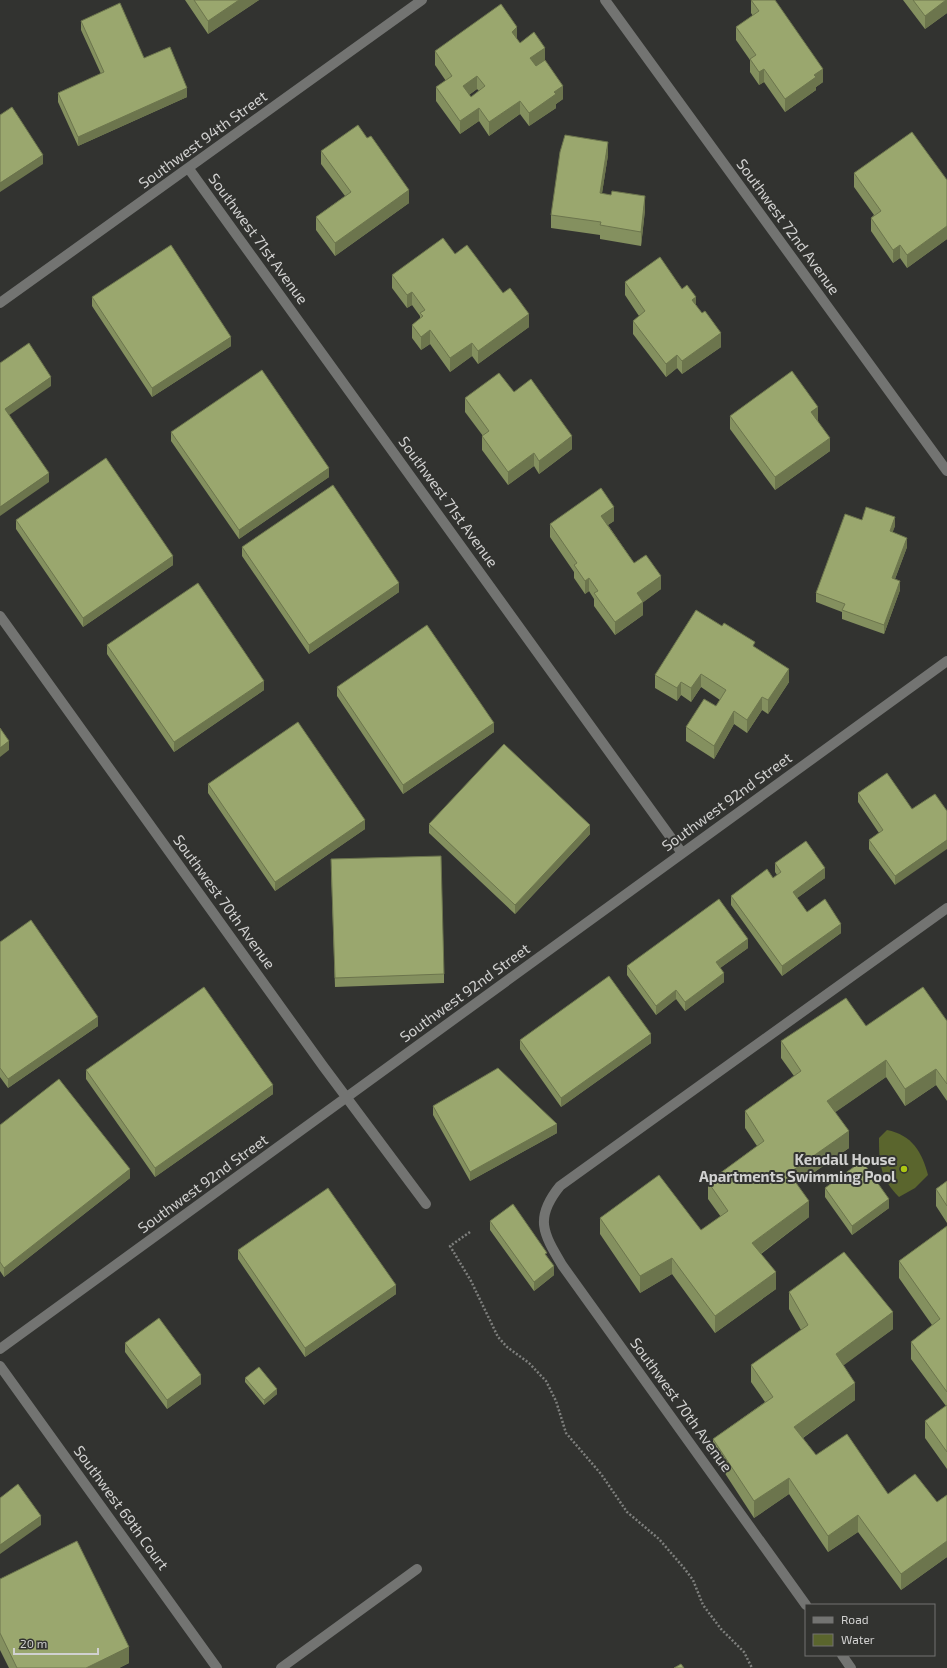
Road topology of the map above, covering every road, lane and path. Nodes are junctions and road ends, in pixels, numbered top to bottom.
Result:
1 (422, 0) edge
2 (605, 0) edge
3 (189, 169) junction
4 (0, 303) edge
5 (947, 471) edge
6 (0, 616) edge
7 (947, 661) edge
8 (682, 853) junction
9 (947, 908) edge
10 (347, 1099) junction
11 (426, 1204) dead end
12 (470, 1232) dead end
13 (0, 1349) edge
14 (0, 1366) edge
15 (417, 1569) dead end
16 (805, 1604) edge
17 (843, 1656) edge
18 (217, 1668) edge
19 (281, 1668) edge
20 (752, 1668) edge
21 (851, 1668) edge

1 - 3 street, Southwest 94th Street
2 - 5 street, Southwest 72nd Avenue
3 - 4 street, Southwest 94th Street
3 - 8 street, Southwest 71st Avenue
6 - 10 street, Southwest 70th Avenue
7 - 8 street, Southwest 92nd Street
8 - 10 street, Southwest 92nd Street
9 - 16 street, Southwest 70th Avenue
10 - 11 street, Southwest 70th Avenue
10 - 13 street, Southwest 92nd Street
12 - 20 path
14 - 18 street, Southwest 69th Court
15 - 19 street
17 - 21 street

